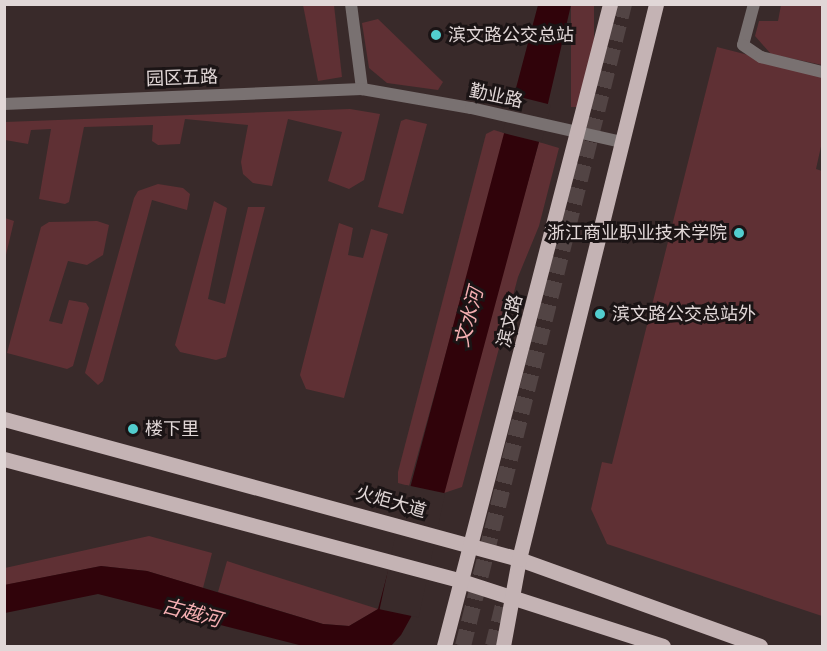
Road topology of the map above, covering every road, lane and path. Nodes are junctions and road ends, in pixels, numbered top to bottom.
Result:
1 (351, 4) edge
2 (610, 4) edge
3 (656, 4) edge
4 (754, 4) edge
5 (822, 72) edge
6 (362, 89) junction
7 (4, 104) edge
8 (578, 132) junction
9 (622, 142) junction
10 (4, 419) edge
11 (4, 459) edge
12 (472, 546) junction
13 (519, 559) junction
14 (461, 580) junction
15 (514, 599) junction
16 (444, 646) edge
17 (503, 646) edge
18 (663, 646) edge
19 (760, 646) edge

1 - 6 street
2 - 8 main road, 滨文路
3 - 9 main road
4 - 5 street
6 - 7 street, 园区五路
6 - 8 street, 勤业路
8 - 9 street, 勤业路
8 - 12 main road, 滨文路
9 - 13 main road
10 - 12 main road, 火炬大道
11 - 14 main road
12 - 13 main road, 火炬大道
12 - 14 main road, 滨文路
13 - 15 main road
13 - 19 main road, 火炬大道
14 - 15 main road
14 - 16 main road, 滨文路
15 - 17 main road
15 - 18 main road

